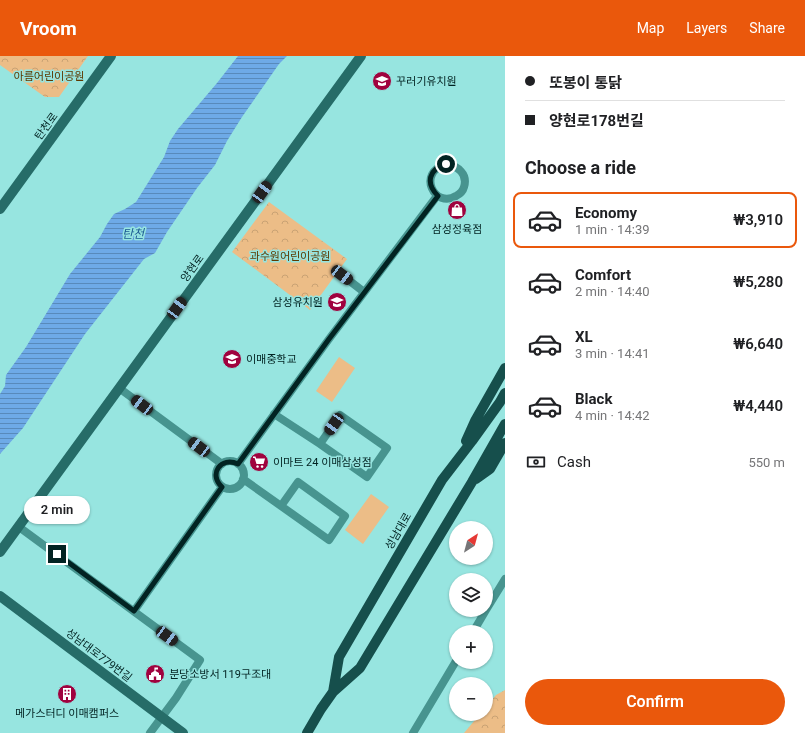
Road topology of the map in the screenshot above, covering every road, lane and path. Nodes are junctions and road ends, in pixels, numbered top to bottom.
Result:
1 (111, 56) edge
2 (361, 56) edge
3 (438, 196) junction
4 (0, 209) edge
5 (342, 275) dead end
6 (364, 292) junction
7 (505, 368) edge
8 (119, 388) junction
9 (505, 393) edge
10 (274, 414) junction
11 (505, 424) edge
12 (505, 443) edge
13 (320, 444) junction
14 (460, 456) junction
15 (222, 464) junction
16 (238, 464) junction
17 (243, 479) junction
18 (472, 482) junction
19 (222, 487) junction
20 (280, 506) junction
21 (19, 527) junction
22 (0, 552) edge
23 (505, 579) edge
24 (0, 596) edge
25 (493, 599) edge
26 (134, 611) junction
27 (451, 669) edge
28 (333, 692) junction
29 (161, 716) junction
30 (150, 733) edge
31 (183, 733) edge
32 (307, 733) edge
33 (413, 733) edge

1 - 4 main road, 탄천로
2 - 8 main road, 양현로
3 - 3 street
3 - 6 street
5 - 6 street
6 - 10 street
7 - 14 main road
8 - 15 street
8 - 21 main road, 양현로
9 - 14 main road, 성남대로
10 - 13 street
10 - 16 street
11 - 18 main road, 성남대로
12 - 18 main road
13 - 13 street
14 - 28 main road, 성남대로
15 - 16 street
15 - 19 street
16 - 17 street
17 - 19 street
17 - 20 street
18 - 28 main road, 성남대로
19 - 26 street
20 - 20 street
21 - 22 main road, 양현로
21 - 26 street
23 - 25 street
24 - 29 main road, 성남대로779번길
26 - 29 street
27 - 33 street
28 - 32 main road, 성남대로
29 - 30 street
29 - 31 main road, 성남대로779번길

